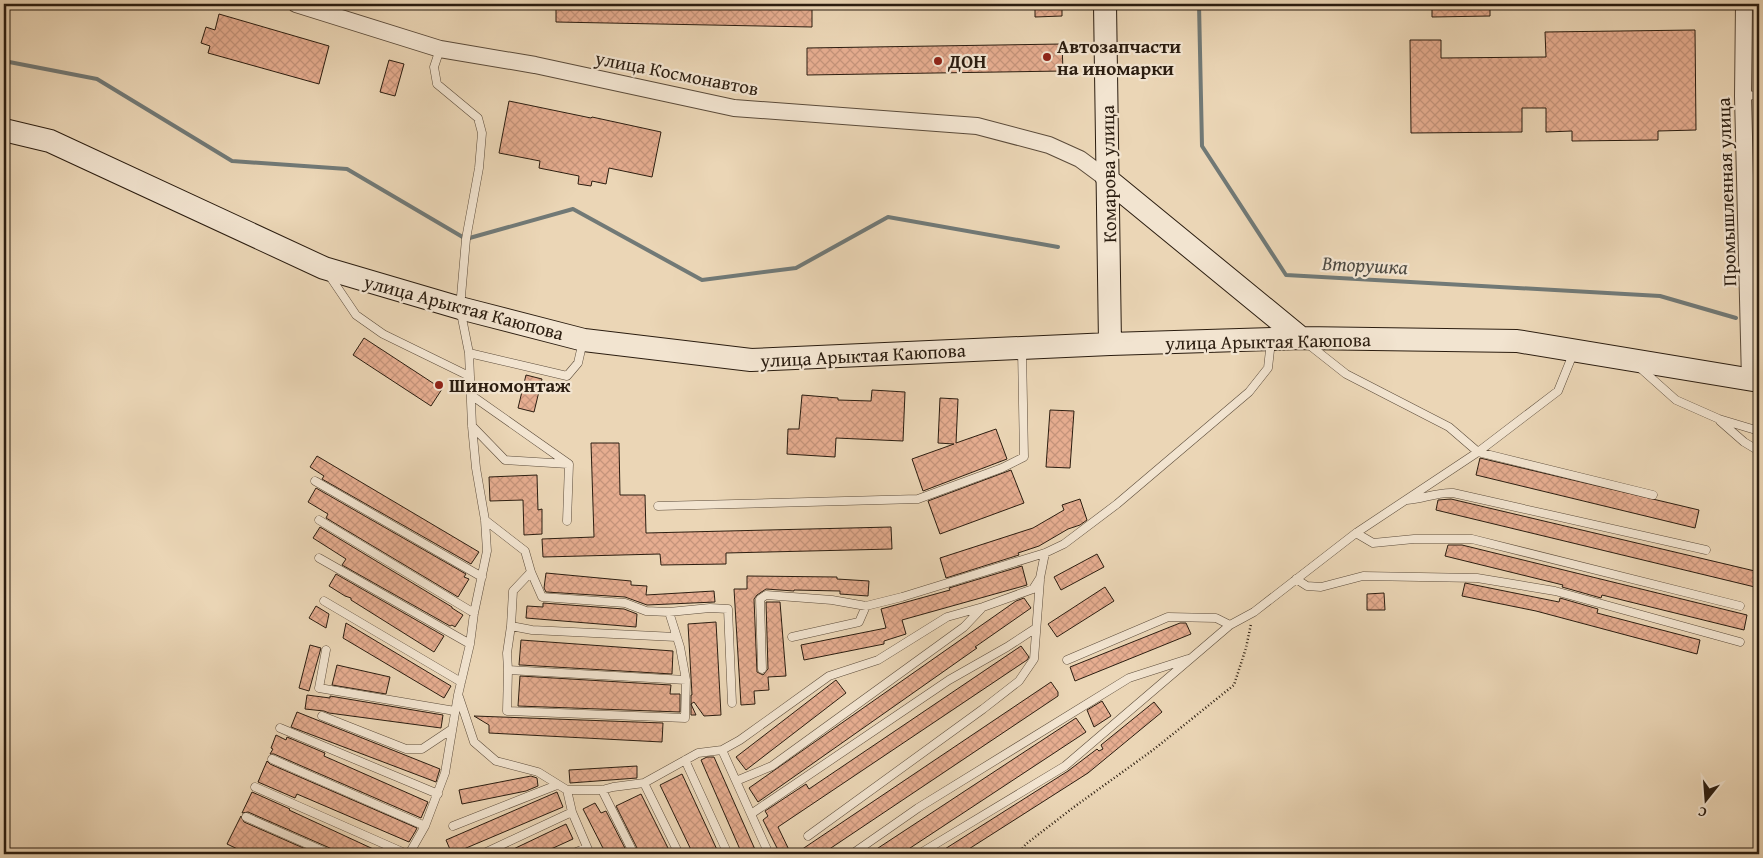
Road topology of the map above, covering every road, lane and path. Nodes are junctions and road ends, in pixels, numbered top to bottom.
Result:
1 (296, 4) edge
2 (1105, 4) edge
3 (1744, 4) edge
4 (440, 49) junction
5 (1751, 95) edge
6 (4, 130) edge
7 (1107, 179) junction
8 (324, 268) junction
9 (460, 308) junction
10 (1301, 338) junction
11 (1271, 339) junction
12 (584, 340) junction
13 (1110, 344) junction
14 (1022, 348) junction
15 (1575, 350) junction
16 (469, 353) junction
17 (1630, 359) junction
18 (469, 376) junction
19 (1755, 380) edge
20 (471, 395) junction
21 (1719, 420) junction
22 (472, 426) junction
23 (1759, 431) edge
24 (1759, 451) edge
25 (1478, 452) junction
26 (569, 464) junction
27 (315, 480) dead end
28 (1653, 495) dead end
29 (1405, 500) junction
30 (658, 506) dead end
31 (319, 520) dead end
32 (485, 520) junction
33 (567, 521) dead end
34 (1356, 533) junction
35 (1706, 550) dead end
36 (1045, 553) junction
37 (319, 558) dead end
38 (531, 572) junction
39 (482, 577) junction
40 (1040, 578) junction
41 (1296, 579) junction
42 (324, 601) dead end
43 (866, 606) junction
44 (1740, 606) dead end
45 (983, 608) junction
46 (668, 612) junction
47 (1254, 612) junction
48 (474, 613) junction
49 (511, 626) junction
50 (1230, 626) junction
51 (1036, 628) junction
52 (676, 637) junction
53 (792, 637) dead end
54 (1740, 642) dead end
55 (470, 644) junction
56 (326, 650) dead end
57 (1193, 658) junction
58 (1067, 660) dead end
59 (762, 669) dead end
60 (508, 670) junction
61 (686, 680) junction
62 (461, 682) junction
63 (458, 695) junction
64 (732, 703) dead end
65 (455, 711) junction
66 (322, 716) dead end
67 (280, 728) dead end
68 (452, 730) junction
69 (722, 750) junction
70 (272, 759) dead end
71 (685, 760) junction
72 (736, 781) junction
73 (644, 782) junction
74 (557, 785) junction
75 (255, 787) dead end
76 (567, 790) junction
77 (602, 790) junction
78 (438, 794) junction
79 (572, 812) junction
80 (751, 814) junction
81 (246, 817) dead end
82 (425, 826) junction
83 (453, 826) dead end
84 (808, 836) dead end
85 (588, 851) edge
86 (330, 854) edge
87 (408, 854) edge
88 (482, 854) edge
89 (572, 854) edge
90 (634, 854) edge
91 (679, 854) edge
92 (728, 854) edge
93 (769, 854) edge
94 (852, 854) edge
95 (919, 854) edge
96 (1018, 854) edge

1 - 4 street, улица Космонавтов
2 - 7 street, Комарова улица
3 - 5 street, Промышленная улица
4 - 7 street, улица Космонавтов
4 - 9 lane
5 - 19 street, Промышленная улица
6 - 8 street, улица Арыктая Каюпова
7 - 10 street
7 - 13 street, Комарова улица
8 - 9 street, улица Арыктая Каюпова
8 - 18 lane
9 - 12 street, улица Арыктая Каюпова
9 - 16 lane
10 - 11 street, улица Арыктая Каюпова
10 - 15 street, улица Арыктая Каюпова
10 - 25 lane
11 - 13 street, улица Арыктая Каюпова
11 - 36 lane
12 - 14 street, улица Арыктая Каюпова
12 - 16 lane
13 - 14 street, улица Арыктая Каюпова
14 - 30 lane
15 - 17 street, улица Арыктая Каюпова
15 - 25 lane
16 - 18 lane
17 - 19 street, улица Арыктая Каюпова
17 - 21 lane
18 - 20 lane
20 - 22 lane
20 - 26 lane
21 - 23 lane
21 - 24 lane
22 - 26 lane
22 - 32 lane
25 - 28 lane
25 - 29 lane
26 - 33 lane
27 - 39 lane
29 - 34 lane
29 - 35 lane
31 - 48 lane
32 - 38 lane
32 - 39 lane
34 - 41 lane
34 - 44 lane
36 - 40 lane
36 - 43 lane
37 - 55 lane
38 - 46 lane
38 - 49 lane
39 - 48 lane
40 - 45 lane
40 - 51 lane
41 - 47 lane
41 - 54 lane
42 - 62 lane
43 - 53 lane
43 - 59 lane
45 - 69 lane
45 - 72 lane
46 - 52 lane
46 - 64 lane
47 - 50 lane
47 - 96 path
48 - 55 lane
49 - 52 lane
49 - 60 lane
50 - 57 lane
50 - 58 lane
51 - 80 lane
51 - 84 lane
52 - 61 lane
55 - 62 lane
56 - 65 lane
57 - 94 lane
57 - 95 lane
60 - 61 lane
60 - 61 lane
62 - 63 lane
63 - 65 lane
63 - 74 lane
65 - 68 lane
66 - 68 lane
67 - 78 lane
68 - 78 lane
69 - 71 lane
69 - 72 lane
70 - 82 lane
71 - 73 lane
71 - 92 lane
72 - 80 lane
73 - 77 lane
73 - 91 lane
74 - 76 lane
74 - 83 lane
75 - 87 lane
76 - 77 lane
76 - 79 lane
77 - 90 lane
78 - 82 lane
79 - 85 lane
79 - 88 lane
80 - 93 lane
81 - 86 lane
82 - 87 lane
85 - 89 lane

